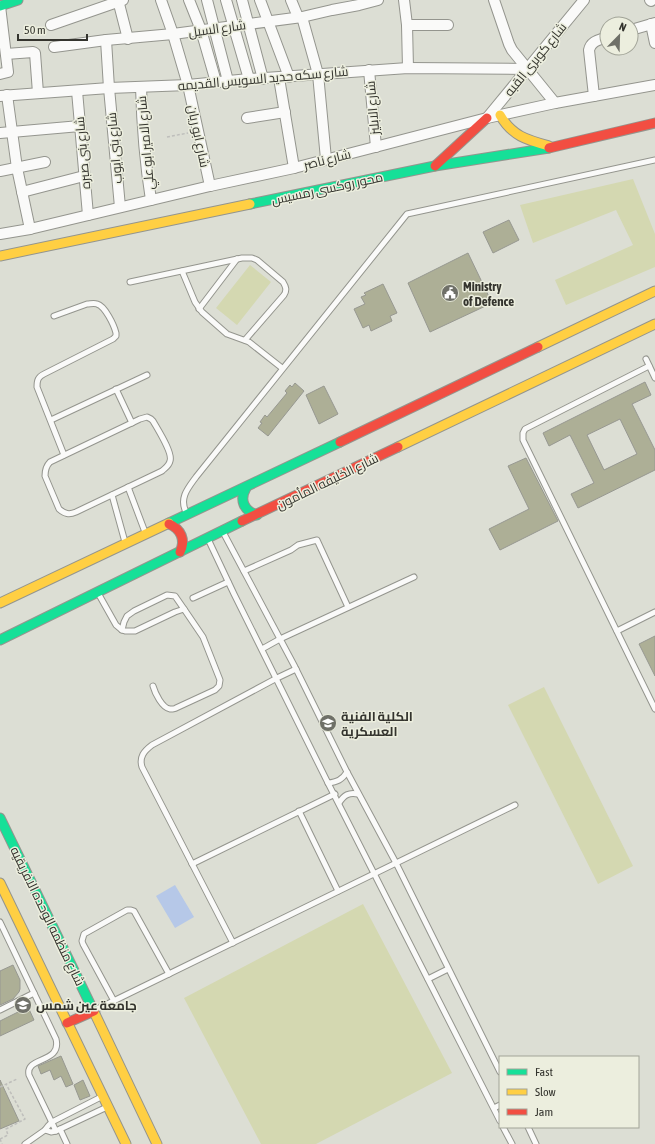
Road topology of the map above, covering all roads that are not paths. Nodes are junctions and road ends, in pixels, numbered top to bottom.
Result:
1 (18, 0) edge
2 (161, 0) edge
3 (189, 0) edge
4 (207, 0) edge
5 (226, 0) edge
6 (242, 0) edge
7 (260, 0) edge
8 (291, 0) edge
9 (378, 0) edge
10 (404, 0) edge
11 (494, 0) edge
12 (584, 0) edge
13 (120, 1) edge
14 (359, 3) edge
15 (330, 5) edge
16 (0, 6) edge
17 (300, 17) junction
18 (267, 21) junction
19 (653, 23) edge
20 (248, 24) junction
21 (51, 25) dead end
22 (407, 25) junction
23 (448, 25) dead end
24 (233, 26) junction
25 (639, 27) edge
26 (214, 28) junction
27 (201, 30) junction
28 (173, 34) junction
29 (128, 39) junction
30 (106, 40) junction
31 (599, 40) edge
32 (655, 44) edge
33 (54, 47) dead end
34 (6, 54) junction
35 (408, 68) junction
36 (527, 68) junction
37 (369, 70) junction
38 (0, 74) edge
39 (318, 74) junction
40 (284, 77) junction
41 (264, 78) junction
42 (249, 79) junction
43 (228, 81) junction
44 (216, 82) junction
45 (188, 85) junction
46 (655, 85) edge
47 (140, 87) junction
48 (109, 88) junction
49 (76, 91) junction
50 (38, 93) junction
51 (4, 95) edge
52 (594, 96) junction
53 (555, 103) junction
54 (285, 112) junction
55 (500, 116) junction
56 (246, 118) dead end
57 (487, 118) junction
58 (655, 122) edge
59 (80, 126) junction
60 (12, 132) junction
61 (0, 133) edge
62 (376, 147) junction
63 (553, 147) junction
64 (326, 159) junction
65 (655, 160) edge
66 (45, 162) dead end
67 (435, 166) junction
68 (17, 168) junction
69 (294, 168) junction
70 (0, 171) edge
71 (84, 176) junction
72 (210, 186) junction
73 (22, 192) junction
74 (151, 200) junction
75 (120, 207) junction
76 (88, 215) junction
77 (30, 229) junction
78 (0, 234) edge
79 (0, 256) edge
80 (238, 259) junction
81 (182, 271) junction
82 (130, 282) dead end
83 (655, 290) edge
84 (200, 309) junction
85 (54, 316) dead end
86 (655, 324) edge
87 (245, 340) junction
88 (646, 358) dead end
89 (649, 366) junction
90 (282, 368) junction
91 (147, 375) dead end
92 (655, 378) edge
93 (116, 389) junction
94 (51, 420) junction
95 (132, 423) junction
96 (64, 455) junction
97 (128, 487) junction
98 (246, 488) junction
99 (112, 495) junction
100 (187, 515) junction
101 (257, 515) junction
102 (169, 524) junction
103 (223, 531) junction
104 (146, 534) junction
105 (207, 538) junction
106 (126, 544) junction
107 (180, 552) junction
108 (244, 571) junction
109 (414, 577) dead end
110 (228, 582) junction
111 (97, 592) junction
112 (192, 598) dead end
113 (0, 603) edge
114 (348, 607) junction
115 (184, 609) junction
116 (655, 612) edge
117 (122, 630) junction
118 (617, 631) junction
119 (280, 639) junction
120 (0, 640) edge
121 (262, 649) junction
122 (296, 669) junction
123 (276, 678) junction
124 (153, 686) dead end
125 (655, 709) edge
126 (347, 772) junction
127 (328, 782) junction
128 (335, 794) junction
129 (358, 794) junction
130 (339, 803) junction
131 (515, 805) dead end
132 (299, 811) junction
133 (0, 818) edge
134 (396, 863) junction
135 (192, 864) junction
136 (375, 873) junction
137 (0, 883) edge
138 (338, 891) junction
139 (0, 922) edge
140 (233, 943) junction
141 (448, 969) junction
142 (168, 974) junction
143 (428, 979) junction
144 (34, 993) junction
145 (114, 1001) junction
146 (0, 1010) edge
147 (94, 1011) junction
148 (67, 1023) junction
149 (499, 1070) edge
150 (102, 1097) junction
151 (499, 1106) edge
152 (107, 1107) junction
153 (494, 1108) junction
154 (499, 1119) edge
155 (52, 1122) junction
156 (504, 1128) edge
157 (528, 1128) edge
158 (45, 1130) junction
159 (58, 1130) junction
160 (25, 1144) edge
161 (67, 1144) edge
162 (126, 1144) edge
163 (157, 1144) edge
164 (512, 1144) edge
165 (536, 1144) edge

1 - 16 main road
2 - 28 street, شارع ابو ريان
3 - 27 street
4 - 26 street
5 - 24 street
6 - 20 street
7 - 18 street
8 - 17 street
9 - 14 street, شارع السيل
10 - 22 street
11 - 36 street
12 - 36 street, شارع كوبرى القبه
13 - 21 street
13 - 29 street
14 - 15 street, شارع السيل
15 - 17 street, شارع السيل
16 - 34 street
17 - 18 street, شارع السيل
17 - 39 street
18 - 20 street, شارع السيل
18 - 40 street
19 - 25 street
19 - 32 street
20 - 24 street, شارع السيل
20 - 41 street
22 - 23 street
22 - 35 street
24 - 26 street, شارع السيل
24 - 42 street
26 - 27 street, شارع السيل
26 - 43 street
27 - 28 street, شارع السيل
27 - 44 street
28 - 29 street, شارع السيل
28 - 45 street, شارع ابو ريان
29 - 30 street, شارع السيل
30 - 33 street, شارع السيل
30 - 48 street, شارع بنى ايوب
31 - 52 street
34 - 38 street
34 - 50 street
35 - 36 street, شارع سكه حديد السويس القديمه
35 - 37 street, شارع سكه حديد السويس القديمه
36 - 53 street
36 - 57 street, شارع كوبرى القبه
37 - 39 street, شارع سكه حديد السويس القديمه
37 - 62 street, شارع الابليز
39 - 40 street, شارع سكه حديد السويس القديمه
39 - 64 street
40 - 41 street, شارع سكه حديد السويس القديمه
40 - 54 street
41 - 42 street, شارع سكه حديد السويس القديمه
42 - 43 street, شارع سكه حديد السويس القديمه
43 - 44 street, شارع سكه حديد السويس القديمه
44 - 45 street, شارع سكه حديد السويس القديمه
45 - 47 street, شارع سكه حديد السويس القديمه
45 - 72 street, شارع ابو ريان
46 - 52 street, شارع ناصر
47 - 48 street, شارع سكه حديد السويس القديمه
47 - 74 street, شارع الامير ابو علي
48 - 49 street, شارع سكه حديد السويس القديمه
48 - 75 street, شارع بنى ايوب
49 - 50 street, شارع سكه حديد السويس القديمه
49 - 59 street, شارع بنى صبره
50 - 51 street, شارع سكه حديد السويس القديمه
51 - 60 street
52 - 53 street, شارع ناصر
53 - 55 street, شارع ناصر
54 - 56 street
54 - 69 street
55 - 57 street, شارع ناصر
55 - 63 main road
57 - 62 street, شارع ناصر
57 - 67 main road
58 - 63 main road, محور روكسى رمسيس
59 - 60 street
59 - 71 street, شارع بنى صبره
60 - 61 street
60 - 68 street
62 - 64 street, شارع ناصر
63 - 67 main road, محور روكسى رمسيس
64 - 69 street, شارع ناصر
65 - 90 lane
66 - 68 street
67 - 79 main road, محور روكسى رمسيس
68 - 70 street
68 - 73 street
69 - 72 street, شارع ناصر
71 - 73 street
71 - 76 street, شارع بنى صبره
72 - 74 street, شارع ناصر
73 - 77 street
74 - 75 street, شارع ناصر
75 - 76 street, شارع ناصر
76 - 77 street, شارع ناصر
77 - 78 street, شارع ناصر
80 - 81 lane
80 - 84 lane
80 - 87 lane
81 - 82 lane
81 - 84 lane
83 - 98 main road
84 - 87 lane
85 - 94 lane
86 - 101 main road, شارع الخليفه المأمون
87 - 90 lane
88 - 89 lane
89 - 92 lane
89 - 118 lane
90 - 100 lane
91 - 93 lane
93 - 94 lane
93 - 95 lane
94 - 96 lane
95 - 96 lane
95 - 97 lane
96 - 99 lane
97 - 99 lane
97 - 104 lane
98 - 100 main road
98 - 101 main road
99 - 106 lane
100 - 102 main road
101 - 103 main road, شارع الخليفه المأمون
102 - 104 main road
102 - 107 main road
103 - 105 main road, شارع الخليفه المأمون
103 - 108 lane
104 - 106 main road
105 - 107 main road, شارع الخليفه المأمون
105 - 110 lane
106 - 113 main road
107 - 111 main road, شارع الخليفه المأمون
108 - 114 lane
108 - 119 lane
109 - 114 lane
110 - 112 lane
110 - 121 lane
111 - 117 lane
111 - 120 main road, شارع الخليفه المأمون
114 - 119 lane
115 - 117 lane
115 - 117 lane
115 - 124 lane
116 - 118 lane
118 - 125 lane
119 - 121 lane
119 - 122 lane
121 - 123 lane
122 - 123 lane
122 - 126 lane
123 - 127 lane
123 - 135 lane
126 - 127 lane
126 - 129 lane
127 - 128 lane
128 - 130 lane
128 - 132 lane
129 - 130 lane
129 - 134 lane
130 - 136 lane
131 - 134 lane
132 - 135 lane
132 - 138 lane
133 - 147 main road, شارع منظمه الوحده الافريقيه
134 - 136 lane
134 - 141 lane
135 - 140 lane
136 - 138 lane
136 - 143 lane
137 - 148 main road
138 - 140 lane
139 - 144 lane
140 - 142 lane
141 - 143 lane
141 - 149 lane
142 - 145 lane
142 - 145 lane
143 - 153 lane
144 - 146 lane
144 - 155 lane
145 - 147 lane
147 - 148 main road
147 - 163 main road, شارع منظمه الوحده الافريقيه
148 - 150 main road
150 - 152 main road
150 - 155 lane
151 - 153 lane
152 - 159 lane
152 - 162 main road
153 - 154 lane
155 - 158 lane
155 - 159 lane
156 - 164 lane
157 - 165 lane
158 - 159 lane
158 - 160 lane
159 - 161 lane

